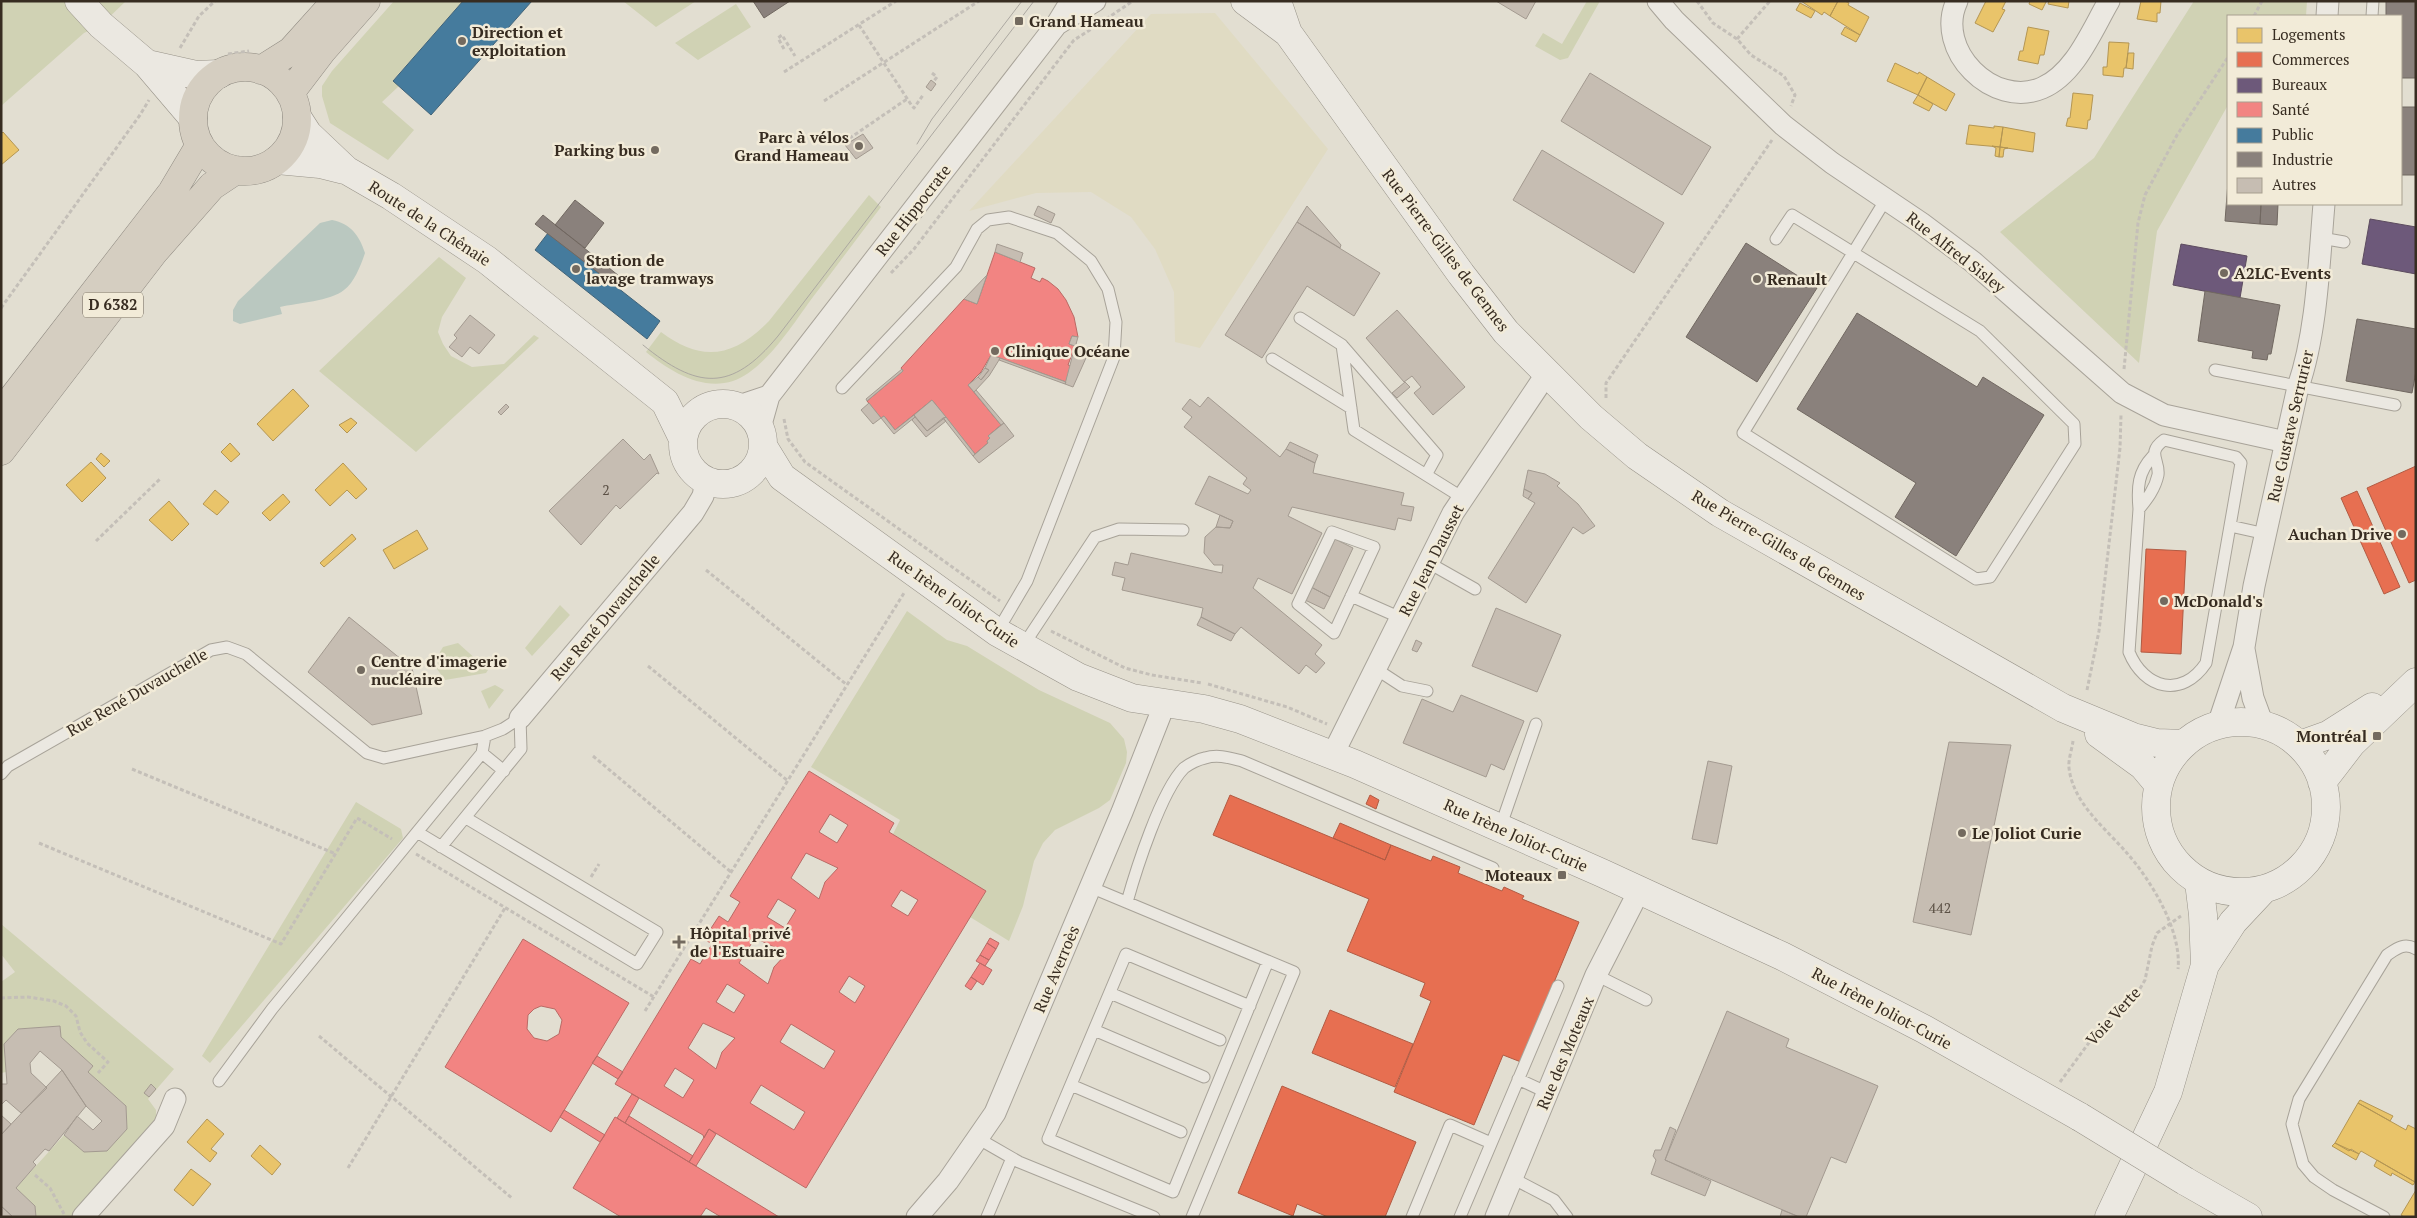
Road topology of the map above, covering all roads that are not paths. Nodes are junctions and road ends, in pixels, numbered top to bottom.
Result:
1 (78, 1) edge
2 (336, 1) edge
3 (366, 1) edge
4 (1071, 1) edge
5 (1095, 1) edge
6 (1245, 1) edge
7 (1277, 1) edge
8 (1658, 1) edge
9 (1957, 1) edge
10 (2109, 1) edge
11 (2328, 1) edge
12 (2373, 1) edge
13 (2327, 15) edge
14 (2372, 15) edge
15 (1057, 24) junction
16 (1288, 33) junction
17 (257, 61) junction
18 (147, 64) junction
19 (223, 64) junction
20 (294, 105) junction
21 (193, 118) junction
22 (200, 145) junction
23 (278, 160) junction
24 (236, 170) junction
25 (346, 170) junction
26 (1886, 199) junction
27 (2324, 205) edge
28 (2321, 238) junction
29 (1776, 240) dead end
30 (2344, 242) dead end
31 (1853, 252) junction
32 (1300, 318) dead end
33 (1342, 345) junction
34 (1272, 359) dead end
35 (2215, 370) dead end
36 (1547, 373) junction
37 (2298, 387) junction
38 (842, 388) dead end
39 (769, 396) junction
40 (665, 402) junction
41 (2395, 405) dead end
42 (710, 407) junction
43 (736, 407) junction
44 (1351, 408) junction
45 (1, 413) edge
46 (761, 437) junction
47 (683, 439) junction
48 (2286, 442) junction
49 (1, 451) edge
50 (750, 474) junction
51 (1426, 475) junction
52 (782, 477) junction
53 (706, 481) junction
54 (1463, 498) junction
55 (2230, 526) junction
56 (1182, 530) dead end
57 (2266, 534) junction
58 (1429, 563) junction
59 (1475, 589) dead end
60 (1351, 596) junction
61 (1401, 618) junction
62 (997, 632) junction
63 (2244, 646) junction
64 (1022, 648) junction
65 (1376, 669) junction
66 (2416, 681) edge
67 (1427, 691) dead end
68 (1165, 703) junction
69 (2063, 708) junction
70 (520, 718) junction
71 (1536, 724) dead end
72 (2218, 725) junction
73 (2263, 725) junction
74 (485, 736) junction
75 (2184, 744) junction
76 (2300, 745) junction
77 (482, 753) junction
78 (1332, 756) junction
79 (504, 771) junction
80 (1, 774) edge
81 (2322, 782) junction
82 (2158, 784) junction
83 (466, 818) junction
84 (1500, 828) junction
85 (418, 832) junction
86 (442, 847) junction
87 (1493, 868) dead end
88 (2199, 882) junction
89 (1090, 887) junction
90 (2263, 890) junction
91 (1639, 891) junction
92 (1127, 902) junction
93 (2416, 949) edge
94 (1268, 961) junction
95 (2205, 965) junction
96 (1596, 975) junction
97 (1558, 986) dead end
98 (1110, 993) junction
99 (1646, 1000) dead end
100 (1250, 1006) junction
101 (1094, 1030) junction
102 (1220, 1040) dead end
103 (1204, 1078) dead end
104 (1518, 1080) junction
105 (219, 1081) dead end
106 (1071, 1085) junction
107 (1548, 1093) junction
108 (176, 1099) dead end
109 (1181, 1132) dead end
110 (979, 1138) junction
111 (1491, 1143) junction
112 (1012, 1158) junction
113 (1512, 1178) junction
114 (83, 1217) edge
115 (917, 1217) edge
116 (986, 1217) edge
117 (1154, 1217) edge
118 (1192, 1217) edge
119 (1412, 1217) edge
120 (1460, 1217) edge
121 (1496, 1217) edge
122 (1567, 1217) edge
123 (2109, 1217) edge
124 (2248, 1217) edge
125 (2384, 1217) edge

1 - 18 street
2 - 17 highway
3 - 20 highway
4 - 15 street, Rue Hippocrate
5 - 15 street, Rue Hippocrate
6 - 16 street, Rue Pierre-Gilles de Gennes
7 - 16 street, Rue Pierre-Gilles de Gennes
8 - 26 street, Rue Alfred Sisley
9 - 10 street
11 - 13 street
12 - 14 lane
15 - 39 street, Rue Hippocrate
16 - 36 street, Rue Pierre-Gilles de Gennes
17 - 19 highway
17 - 20 highway
18 - 19 street
18 - 21 street
19 - 21 highway
20 - 23 highway
20 - 25 street, Route de la Chênaie
21 - 22 highway
22 - 24 highway
22 - 45 highway, D 6382
23 - 24 highway
23 - 25 street, Route de la Chênaie
24 - 49 highway, D 6382
25 - 40 street, Route de la Chênaie
26 - 31 lane
26 - 48 street, Rue Alfred Sisley
27 - 28 street, Rue Gustave Serrurier
28 - 30 lane
28 - 37 street, Rue Gustave Serrurier
29 - 31 lane
31 - 31 lane
32 - 33 lane
33 - 44 lane
33 - 51 lane
34 - 44 lane
35 - 37 lane
36 - 54 street, Rue Jean Dausset
36 - 69 street, Rue Pierre-Gilles de Gennes
37 - 41 lane
37 - 48 street, Rue Gustave Serrurier
38 - 62 lane
39 - 43 street
39 - 46 street, Rue Hippocrate
40 - 42 street
40 - 47 street
42 - 43 street
42 - 47 street
43 - 46 street
44 - 51 lane
46 - 50 street
46 - 52 street, Rue Irène Joliot-Curie
47 - 53 street
48 - 57 street, Rue Gustave Serrurier
50 - 52 street
50 - 53 street
51 - 54 lane
52 - 62 street, Rue Irène Joliot-Curie
53 - 70 street, Rue René Duvauchelle
54 - 58 street, Rue Jean Dausset
55 - 55 lane
55 - 57 lane
56 - 64 lane
57 - 63 street, Rue Gustave Serrurier
58 - 59 lane
58 - 61 street, Rue Jean Dausset
60 - 60 lane
60 - 61 lane
61 - 65 street, Rue Jean Dausset
62 - 64 street, Rue Irène Joliot-Curie
63 - 72 street, Rue Gustave Serrurier
63 - 73 street, Rue Gustave Serrurier
64 - 68 street, Rue Irène Joliot-Curie
65 - 67 lane
65 - 78 street, Rue Jean Dausset
66 - 76 street
66 - 81 street
68 - 78 street, Rue Irène Joliot-Curie
68 - 89 street, Rue Averroès
69 - 75 street, Rue Pierre-Gilles de Gennes
69 - 82 street, Rue Pierre-Gilles de Gennes
70 - 74 lane, Rue René Duvauchelle
70 - 79 lane
71 - 84 lane
72 - 73 street
72 - 75 street
73 - 76 street
74 - 77 lane
74 - 80 lane, Rue René Duvauchelle
75 - 82 street
76 - 81 street
77 - 79 lane
77 - 85 lane
78 - 84 street, Rue Irène Joliot-Curie
79 - 83 lane
81 - 90 street
82 - 88 street
83 - 86 lane
83 - 86 lane
84 - 91 street, Rue Irène Joliot-Curie
85 - 86 lane
85 - 105 lane
87 - 92 lane
88 - 90 street
88 - 95 street
89 - 92 lane
89 - 110 street, Rue Averroès
90 - 95 street
91 - 96 street, Rue des Moteaux
91 - 124 street, Rue Irène Joliot-Curie, bridge
92 - 94 lane
93 - 125 lane
94 - 100 lane
94 - 118 lane
95 - 123 street
96 - 99 lane
96 - 107 street, Rue des Moteaux
97 - 104 lane
98 - 100 lane
98 - 101 lane
98 - 102 lane
100 - 106 lane
101 - 103 lane
101 - 106 lane
104 - 107 lane
104 - 111 lane
106 - 109 lane
107 - 113 street, Rue des Moteaux
108 - 114 street
110 - 112 lane
110 - 115 street, Rue Averroès
111 - 119 lane
111 - 120 lane
112 - 116 lane
112 - 117 lane
113 - 121 street, Rue des Moteaux
113 - 122 lane

